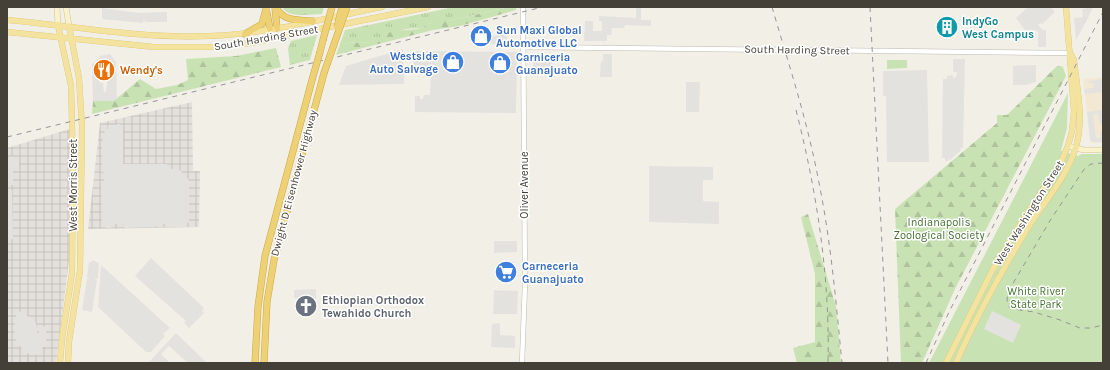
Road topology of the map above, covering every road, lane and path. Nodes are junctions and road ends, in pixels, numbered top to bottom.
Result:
1 (57, 7) edge
2 (66, 7) edge
3 (276, 7) edge
4 (329, 7) edge
5 (332, 7) edge
6 (342, 7) edge
7 (348, 7) edge
8 (382, 7) edge
9 (428, 7) edge
10 (523, 7) edge
11 (1066, 7) edge
12 (266, 8) edge
13 (7, 20) edge
14 (314, 21) junction
15 (58, 25) junction
16 (69, 26) junction
17 (277, 28) junction
18 (270, 30) junction
19 (7, 32) edge
20 (245, 34) junction
21 (61, 37) junction
22 (279, 37) junction
23 (71, 38) junction
24 (324, 40) junction
25 (524, 46) junction
26 (1070, 53) junction
27 (323, 76) junction
28 (1068, 146) junction
29 (1076, 148) junction
30 (1103, 150) edge
31 (72, 282) junction
32 (73, 317) junction
33 (64, 323) junction
34 (60, 363) edge
35 (68, 363) edge
36 (255, 363) edge
37 (264, 363) edge
38 (522, 363) edge
39 (946, 363) edge
40 (956, 363) edge

1 - 15 main road, West Morris Street
2 - 16 main road, West Morris Street
3 - 14 highway
3 - 17 highway
4 - 24 highway, bridge
5 - 24 highway, Dwight D Eisenhower Highway, bridge
6 - 27 highway, Dwight D Eisenhower Highway, bridge
7 - 27 highway, bridge
8 - 14 main road, South Harding Street
9 - 22 main road, South Harding Street
10 - 25 street, Oliver Avenue
11 - 26 main road, West Washington Street
12 - 18 highway
12 - 20 highway
13 - 15 main road, South Harding Street
14 - 17 main road, South Harding Street
15 - 16 main road, South Harding Street
15 - 21 main road, West Morris Street
16 - 20 main road, South Harding Street
16 - 23 main road, West Morris Street
17 - 18 main road, South Harding Street
17 - 22 main road
18 - 20 main road, South Harding Street
18 - 22 main road
19 - 21 main road, South Harding Street
21 - 23 main road, South Harding Street
21 - 31 main road, West Morris Street
22 - 23 main road, South Harding Street
23 - 32 main road, West Morris Street
24 - 36 highway, Dwight D Eisenhower Highway, bridge
25 - 26 street, South Harding Street
25 - 38 street, Oliver Avenue
26 - 28 main road, West Washington Street
26 - 29 main road, West Washington Street
27 - 37 highway, Dwight D Eisenhower Highway
28 - 29 main road
28 - 39 main road, West Washington Street
29 - 30 main road
29 - 40 main road, West Washington Street
31 - 32 main road
31 - 33 main road, West Morris Street
32 - 35 main road, West Morris Street
33 - 34 main road, West Morris Street
33 - 35 main road

